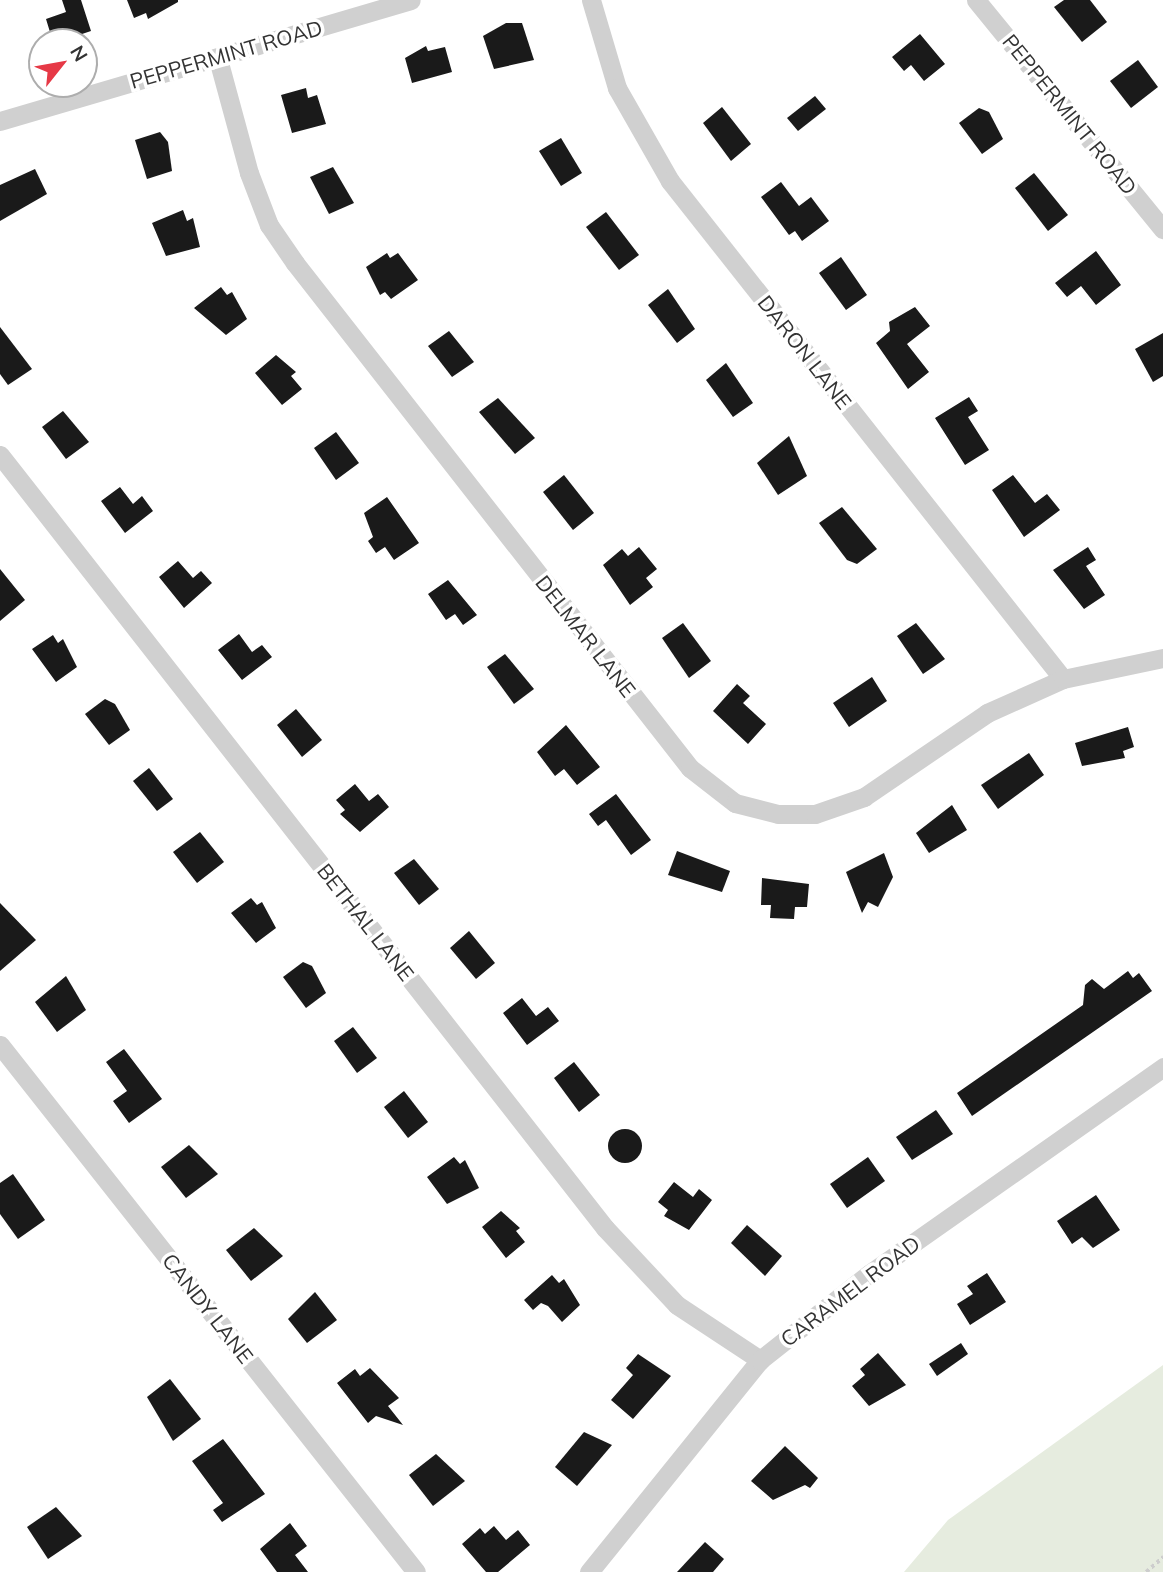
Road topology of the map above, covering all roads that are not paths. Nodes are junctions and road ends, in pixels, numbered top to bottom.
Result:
1 (409, 0) edge
2 (591, 0) edge
3 (976, 0) edge
4 (218, 59) junction
5 (0, 121) edge
6 (1163, 229) edge
7 (0, 455) edge
8 (1163, 658) edge
9 (1063, 679) junction
10 (0, 1045) edge
11 (1163, 1067) edge
12 (760, 1360) junction
13 (416, 1572) edge
14 (589, 1572) edge

1 - 4 street, PEPPERMINT ROAD
2 - 9 street, DARON LANE
3 - 6 street, PEPPERMINT ROAD
4 - 5 street, PEPPERMINT ROAD
4 - 9 street, DELMAR LANE
7 - 12 street, BETHAL LANE
8 - 9 street, DELMAR LANE
10 - 13 street, CANDY LANE
11 - 12 street, CARAMEL ROAD
12 - 14 street, CARAMEL ROAD

